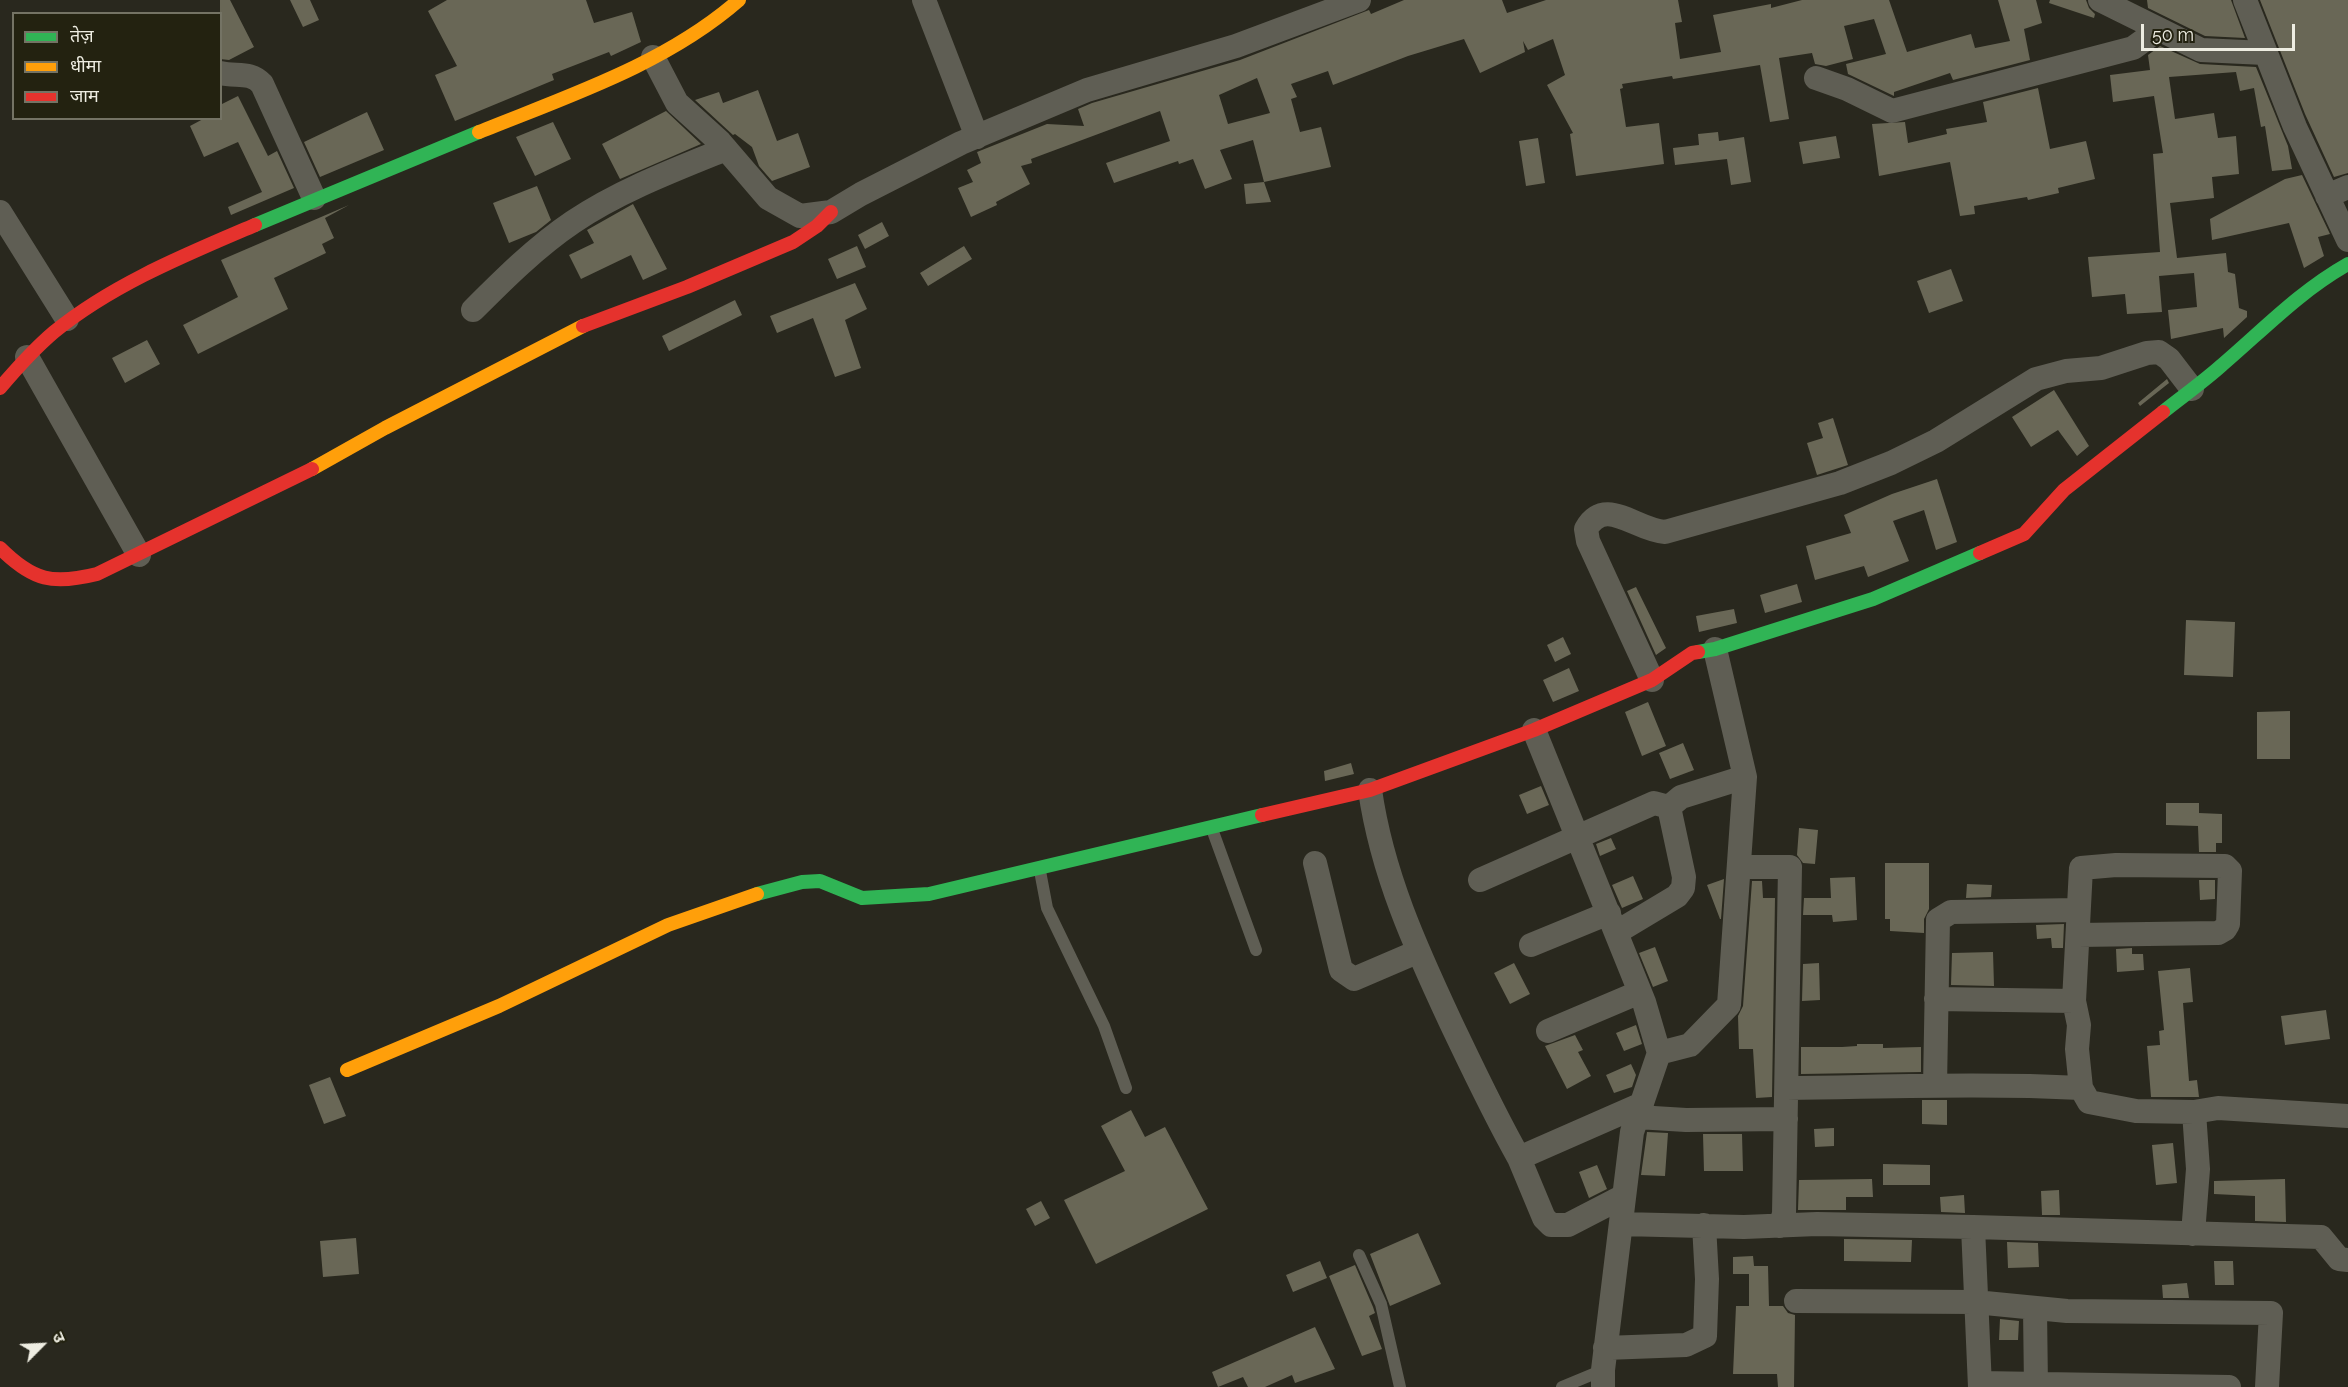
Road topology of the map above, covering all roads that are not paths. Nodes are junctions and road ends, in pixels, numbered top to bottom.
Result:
1 (739, 0) edge
2 (924, 0) edge
3 (1359, 0) edge
4 (2100, 0) edge
5 (2245, 0) edge
6 (2158, 30) junction
7 (2265, 53) junction
8 (652, 57) junction
9 (222, 73) edge
10 (1816, 78) dead end
11 (977, 137) junction
12 (726, 149) junction
13 (2337, 192) edge
14 (314, 198) junction
15 (0, 212) edge
16 (831, 212) junction
17 (2348, 240) edge
18 (2348, 264) edge
19 (473, 310) dead end
20 (67, 319) junction
21 (27, 357) junction
22 (0, 388) edge
23 (2192, 389) junction
24 (0, 548) edge
25 (139, 555) junction
26 (1714, 649) junction
27 (1652, 680) junction
28 (1534, 729) junction
29 (1745, 777) junction
30 (1370, 790) junction
31 (1669, 807) junction
32 (1211, 828) junction
33 (1579, 838) junction
34 (1315, 862) dead end
35 (1040, 867) junction
36 (1739, 867) junction
37 (1480, 880) dead end
38 (2078, 910) junction
39 (1613, 923) junction
40 (2078, 935) junction
41 (1531, 945) dead end
42 (1256, 950) dead end
43 (1417, 952) junction
44 (1640, 992) junction
45 (1936, 999) junction
46 (2074, 1001) junction
47 (1548, 1031) dead end
48 (1659, 1053) junction
49 (347, 1070) dead end
50 (1935, 1086) junction
51 (1126, 1088) dead end
52 (1787, 1088) junction
53 (2081, 1089) junction
54 (1640, 1110) junction
55 (2194, 1112) junction
56 (2348, 1116) edge
57 (1786, 1119) junction
58 (1519, 1158) junction
59 (1624, 1196) junction
60 (1621, 1224) junction
61 (1704, 1225) junction
62 (1780, 1226) junction
63 (1973, 1227) junction
64 (2193, 1234) junction
65 (1359, 1255) dead end
66 (2348, 1260) edge
67 (1796, 1301) dead end
68 (1975, 1302) junction
69 (2035, 1309) junction
70 (1604, 1368) edge
71 (1980, 1385) edge
72 (2036, 1385) edge
73 (1400, 1387) edge
74 (1562, 1387) edge
75 (2229, 1387) edge
76 (2267, 1387) edge

1 - 8 street
2 - 11 street
3 - 11 street
4 - 6 street
5 - 7 street
6 - 7 street
6 - 10 street
7 - 13 street
8 - 12 street
8 - 14 street
9 - 14 street
11 - 16 street
12 - 16 street
12 - 19 street
13 - 17 street
14 - 20 street
15 - 20 street
16 - 25 street
18 - 23 street
20 - 21 street
21 - 22 street
21 - 25 street
23 - 26 street
23 - 27 street
24 - 25 street
26 - 27 street
26 - 29 street
27 - 28 street
28 - 30 street
28 - 33 street
29 - 31 street
29 - 36 street
30 - 32 street
30 - 43 street
31 - 33 street
31 - 39 street
32 - 35 street
32 - 42 lane
33 - 37 street
33 - 39 street
34 - 43 street
35 - 49 street
35 - 51 lane
36 - 48 street
36 - 52 street
38 - 40 street
38 - 40 street
38 - 45 street
39 - 41 street
39 - 44 street
40 - 46 street
43 - 58 street
44 - 47 street
44 - 48 street
45 - 46 street
45 - 50 street
46 - 53 street
48 - 54 street
50 - 52 street
50 - 53 street
52 - 57 street
53 - 55 street
54 - 57 street
54 - 58 street
54 - 59 street
55 - 56 street
55 - 64 street
57 - 62 street
58 - 59 street
59 - 60 street
60 - 61 street
60 - 70 street
61 - 62 street
61 - 70 street
62 - 63 street
63 - 64 street
63 - 68 street
64 - 66 street
65 - 73 lane
67 - 68 street
68 - 69 street
68 - 71 street
69 - 72 street
69 - 76 street
70 - 74 lane
71 - 72 street
72 - 75 street

